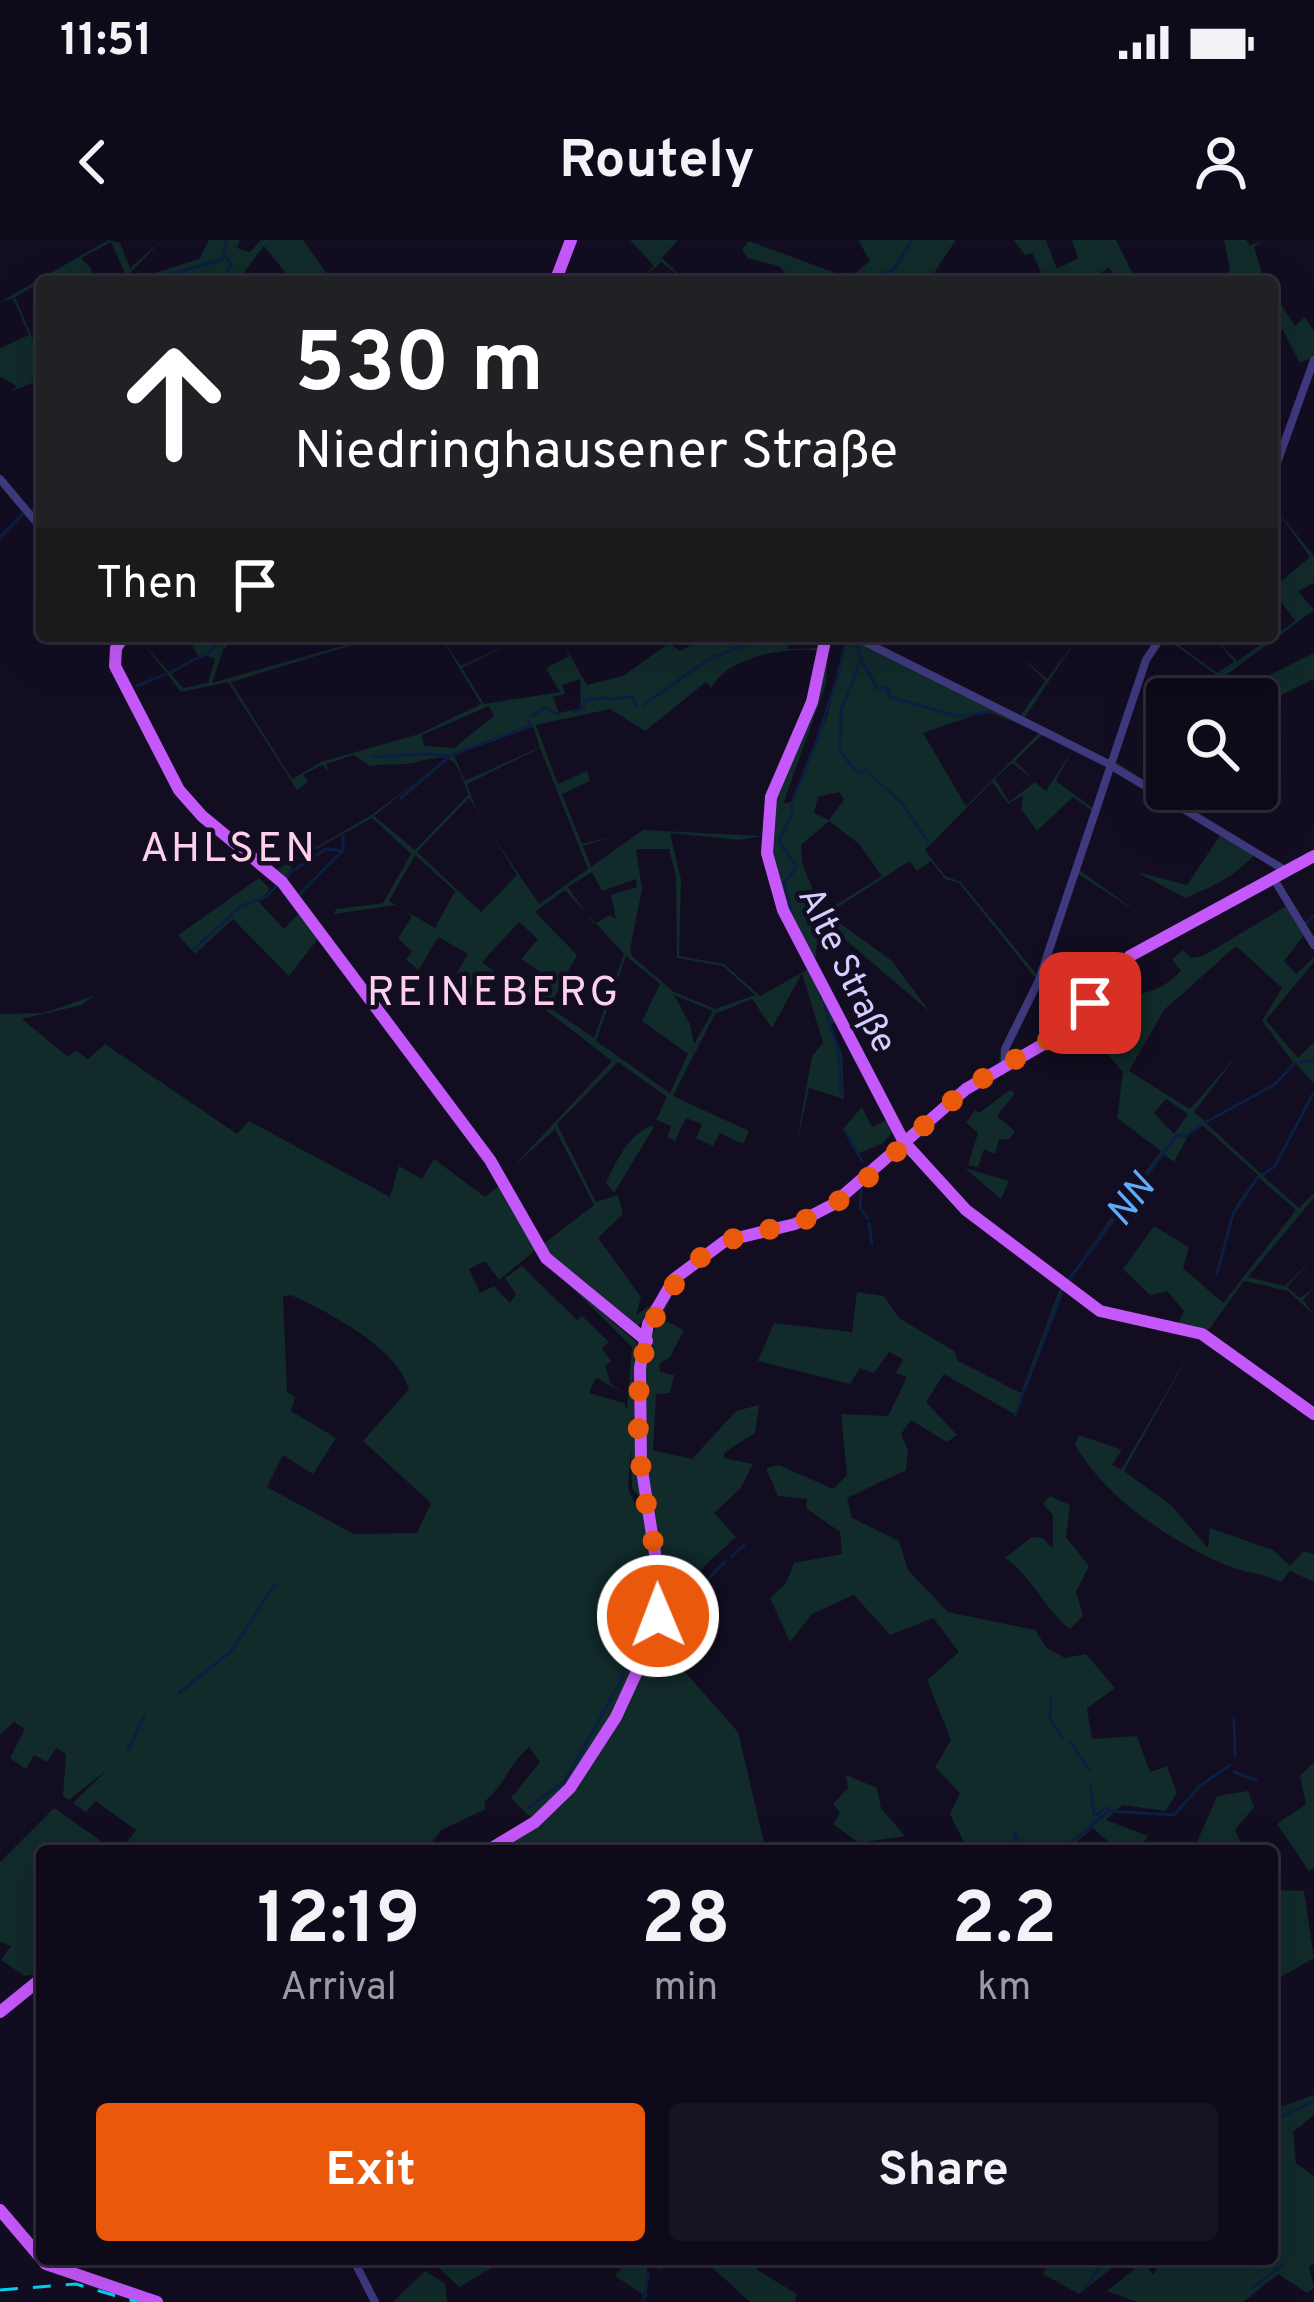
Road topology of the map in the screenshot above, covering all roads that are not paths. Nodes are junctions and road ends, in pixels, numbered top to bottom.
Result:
1 (572, 240) edge
2 (557, 276) edge
3 (1314, 359) edge
4 (1278, 460) edge
5 (0, 479) edge
6 (36, 522) edge
7 (117, 642) edge
8 (825, 642) edge
9 (865, 642) edge
10 (1158, 642) edge
11 (1110, 765) junction
12 (1314, 856) edge
13 (1289, 873) junction
14 (1275, 881) junction
15 (1314, 945) edge
16 (1008, 1066) junction
17 (908, 1136) junction
18 (728, 1241) junction
19 (640, 1338) junction
20 (1314, 1414) edge
21 (497, 1845) edge
22 (36, 1983) edge
23 (0, 2012) edge
24 (0, 2210) edge
25 (36, 2252) edge
26 (49, 2265) edge
27 (356, 2265) edge
28 (127, 2298) edge
29 (157, 2302) edge
30 (375, 2302) edge

1 - 2 main road
3 - 4 street
5 - 6 street
7 - 19 main road
8 - 17 main road, Alte Straße
9 - 11 street
10 - 11 street
11 - 13 street
11 - 16 street
12 - 13 main road
13 - 14 main road
14 - 15 street
14 - 16 main road
16 - 17 main road
17 - 18 main road
17 - 20 main road, Alte Straße
18 - 19 main road
18 - 19 main road
19 - 21 main road
22 - 23 main road
24 - 25 main road
26 - 28 main road
27 - 30 street
28 - 29 main road

